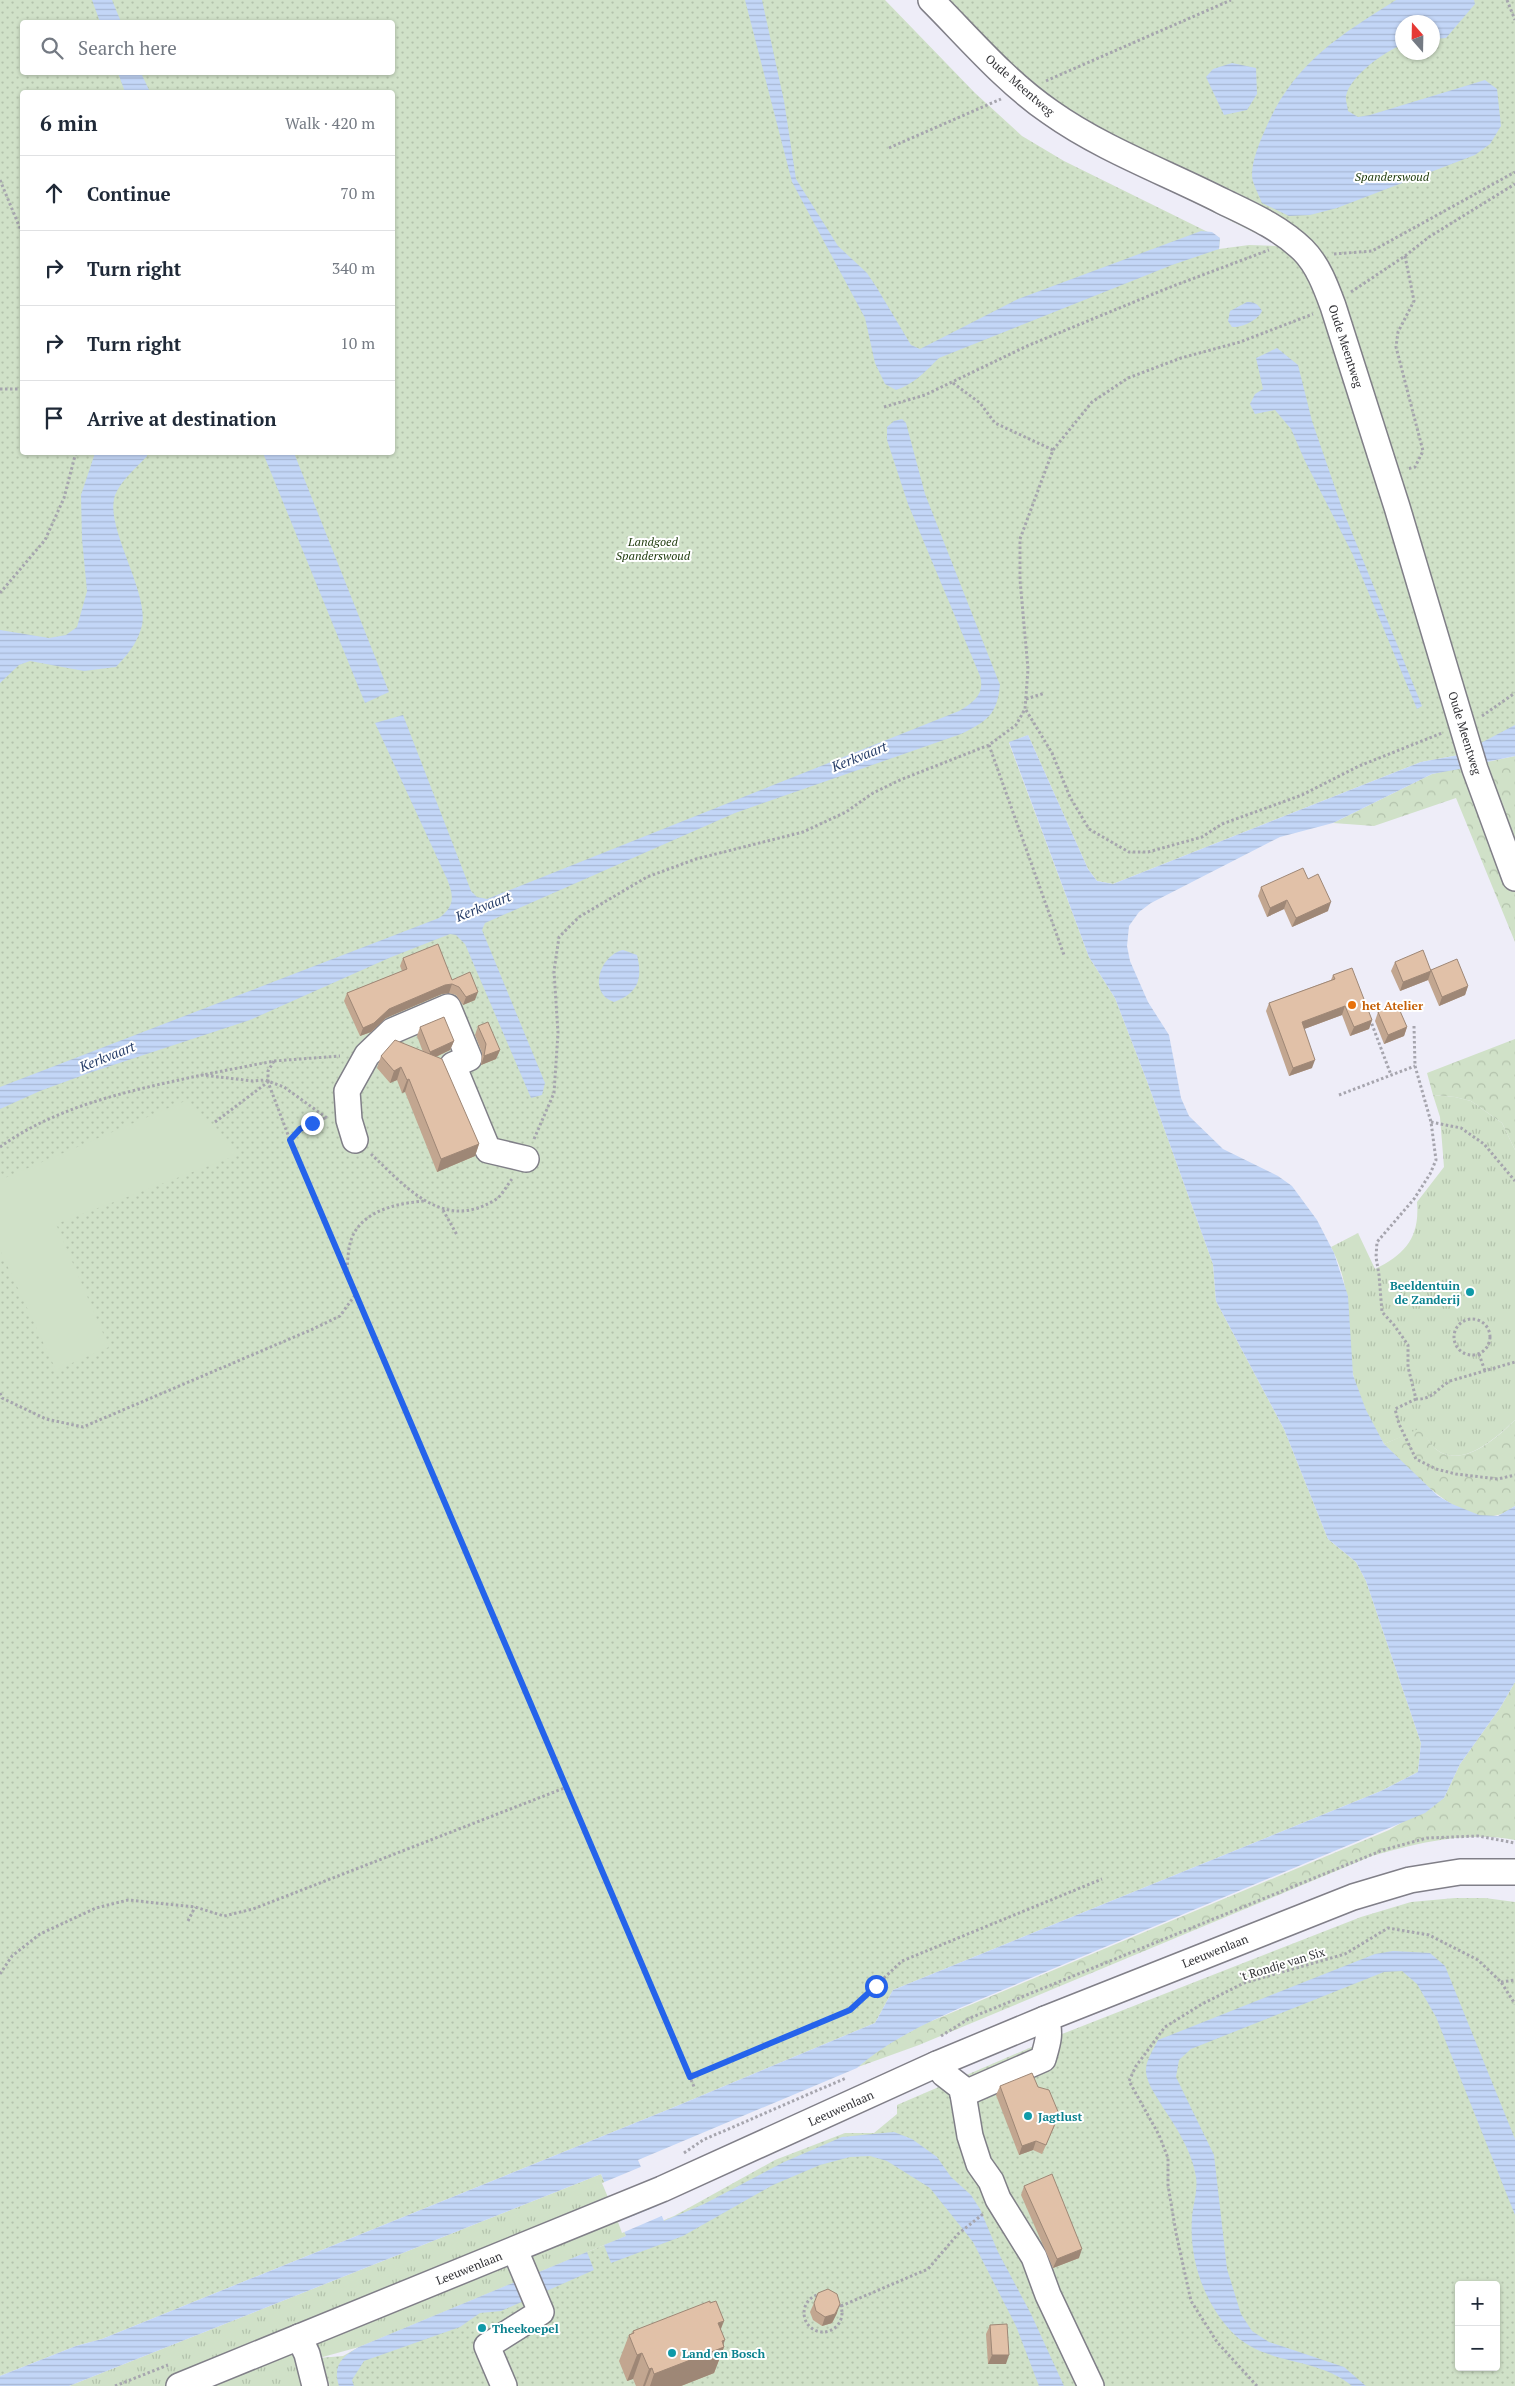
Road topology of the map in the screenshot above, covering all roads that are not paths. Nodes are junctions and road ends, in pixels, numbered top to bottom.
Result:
1 (931, 0) edge
2 (1515, 878) edge
3 (356, 1140) road end
4 (526, 1159) road end
5 (1515, 1872) edge
6 (1045, 2019) junction
7 (937, 2064) junction
8 (963, 2094) junction
9 (515, 2250) junction
10 (299, 2337) junction
11 (184, 2385) edge
12 (315, 2386) edge
13 (504, 2386) edge
14 (1092, 2386) edge

1 - 2 street, Oude Meentweg
3 - 4 street
5 - 6 street, Leeuwenlaan
6 - 7 street, Leeuwenlaan
6 - 8 street
7 - 8 street
7 - 9 street, Leeuwenlaan
8 - 14 street
9 - 10 street, Leeuwenlaan
9 - 13 street
10 - 11 street, Leeuwenlaan
10 - 12 street

